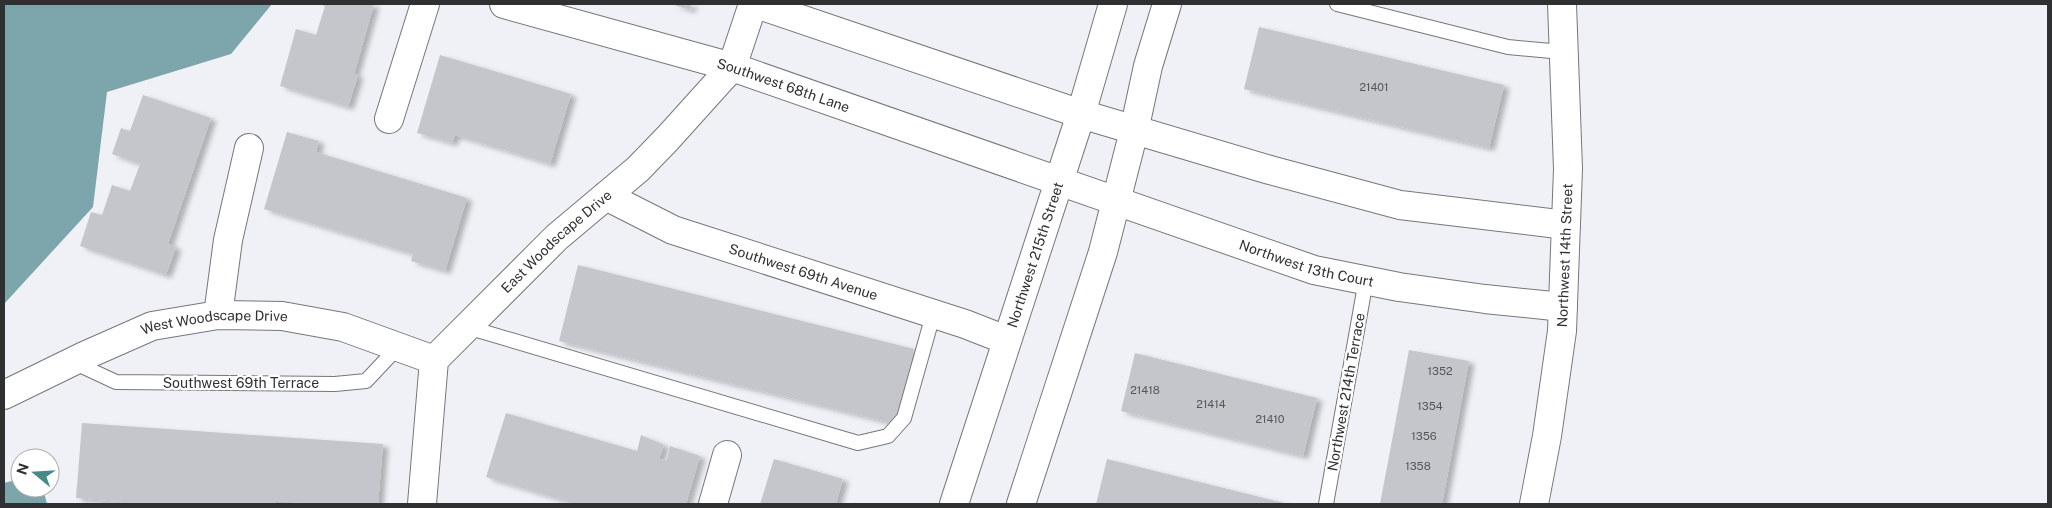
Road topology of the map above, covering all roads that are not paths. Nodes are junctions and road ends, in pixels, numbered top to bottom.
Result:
1 (425, 4) edge
2 (504, 4) edge
3 (755, 4) edge
4 (1113, 4) edge
5 (1167, 4) edge
6 (1337, 4) edge
7 (1562, 4) edge
8 (1562, 52) junction
9 (732, 67) junction
10 (1081, 114) junction
11 (389, 120) dead end
12 (1134, 131) junction
13 (249, 148) dead end
14 (1059, 180) junction
15 (606, 196) junction
16 (1115, 201) junction
17 (1566, 225) junction
18 (1366, 280) junction
19 (1563, 308) junction
20 (933, 314) junction
21 (218, 315) junction
22 (467, 327) junction
23 (1006, 340) junction
24 (398, 347) junction
25 (434, 360) junction
26 (73, 362) junction
27 (4, 395) edge
28 (727, 455) dead end
29 (422, 504) edge
30 (713, 504) edge
31 (954, 504) edge
32 (1021, 504) edge
33 (1326, 504) edge
34 (1534, 504) edge

1 - 11 street
2 - 9 street, Southwest 68th Lane
3 - 9 street, East Woodscape Drive
3 - 10 street
4 - 10 street, Northwest 215th Street
5 - 12 street
6 - 8 lane
7 - 8 street, Northwest 14th Street
8 - 17 street, Northwest 14th Street
9 - 14 street, Southwest 68th Lane
9 - 15 street, East Woodscape Drive
10 - 12 street
10 - 14 street, Northwest 215th Street
12 - 16 street
12 - 17 street
13 - 21 street
14 - 16 street, Northwest 13th Court
14 - 23 street, Northwest 215th Street
15 - 20 street, Southwest 69th Avenue
15 - 22 street, East Woodscape Drive
16 - 18 street, Northwest 13th Court
16 - 32 street
17 - 19 street, Northwest 14th Street
18 - 19 street, Northwest 13th Court
18 - 33 lane, Northwest 214th Terrace
19 - 34 street, Northwest 14th Street
20 - 22 lane
20 - 23 street, Southwest 69th Avenue
21 - 24 street, West Woodscape Drive
21 - 26 street, West Woodscape Drive
22 - 25 street, East Woodscape Drive
23 - 31 street, Northwest 215th Street
24 - 25 street, West Woodscape Drive
24 - 26 lane, Southwest 69th Terrace
25 - 29 street
26 - 27 street, West Woodscape Drive
28 - 30 street

